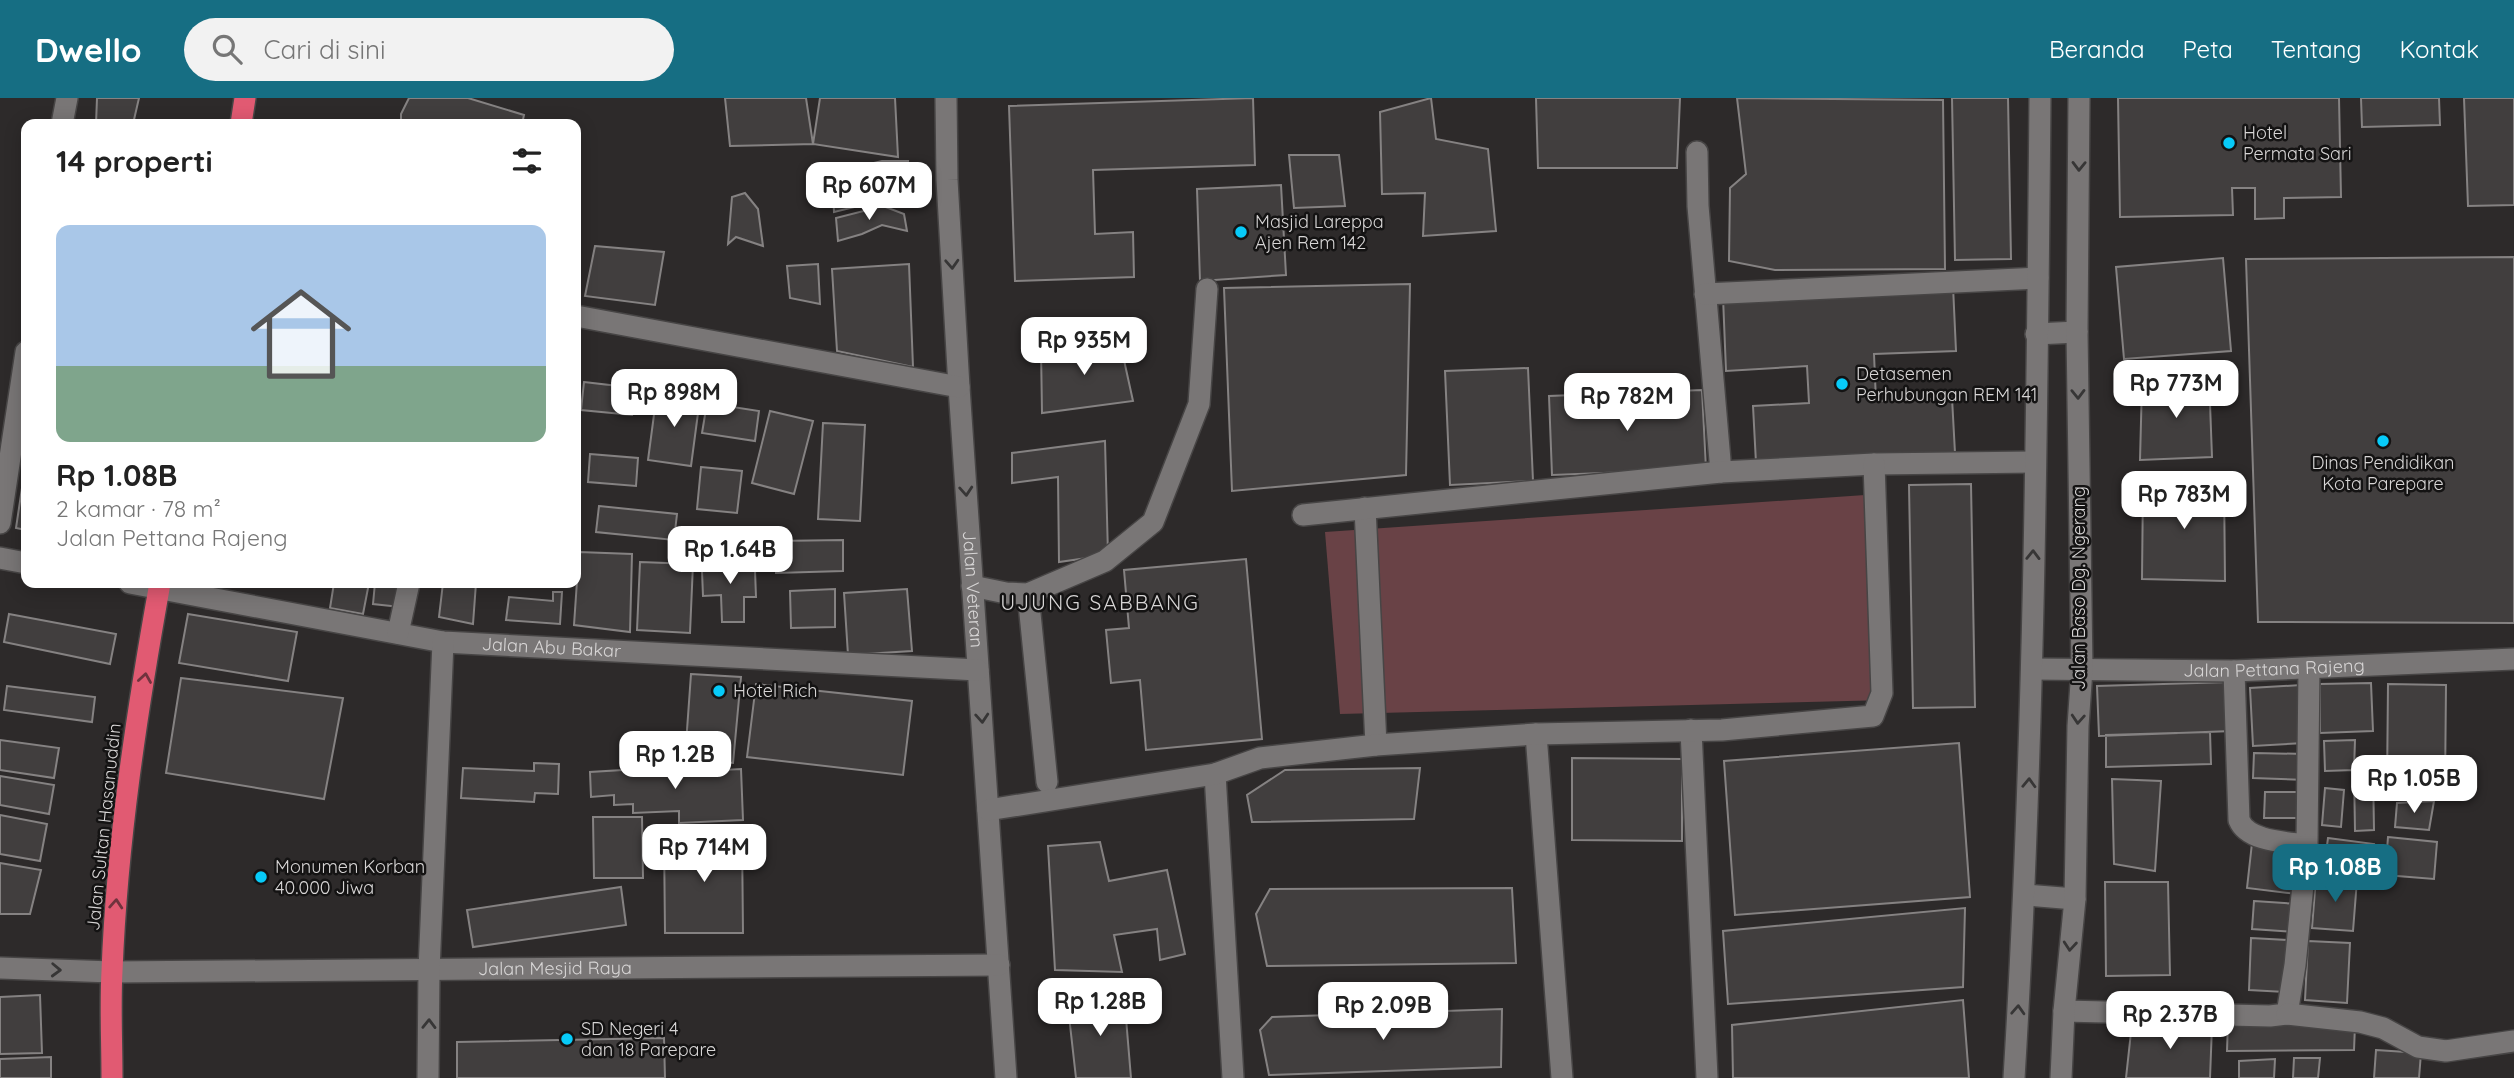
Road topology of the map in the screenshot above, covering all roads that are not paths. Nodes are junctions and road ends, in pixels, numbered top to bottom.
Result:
1 (67, 98) edge
2 (246, 98) edge
3 (946, 98) edge
4 (2040, 98) edge
5 (2080, 98) edge
6 (63, 119) edge
7 (242, 119) edge
8 (1697, 152) dead end
9 (2038, 278) junction
10 (1207, 289) dead end
11 (1705, 294) junction
12 (581, 317) edge
13 (2077, 332) junction
14 (2036, 334) junction
15 (21, 385) edge
16 (959, 387) junction
17 (2034, 462) junction
18 (1874, 464) junction
19 (1721, 472) junction
20 (1365, 508) junction
21 (1303, 515) dead end
22 (0, 523) edge
23 (0, 558) edge
24 (21, 562) edge
25 (972, 586) junction
26 (160, 588) edge
27 (170, 588) edge
28 (408, 588) edge
29 (1028, 594) junction
30 (398, 634) junction
31 (443, 642) junction
32 (2514, 659) edge
33 (2309, 668) junction
34 (2082, 669) junction
35 (978, 670) junction
36 (2032, 670) junction
37 (2234, 671) junction
38 (1691, 730) junction
39 (1536, 734) junction
40 (1376, 745) junction
41 (1215, 774) junction
42 (1047, 782) dead end
43 (988, 810) junction
44 (2307, 845) junction
45 (2025, 895) junction
46 (2075, 900) junction
47 (999, 965) junction
48 (0, 968) edge
49 (429, 971) junction
50 (112, 972) junction
51 (2064, 1011) junction
52 (2287, 1014) junction
53 (2514, 1041) edge
54 (112, 1078) edge
55 (428, 1078) edge
56 (1006, 1078) edge
57 (1233, 1078) edge
58 (1562, 1078) edge
59 (1707, 1078) edge
60 (2014, 1078) edge
61 (2061, 1078) edge

1 - 6 street
2 - 7 highway
3 -> 16 street, Jalan Veteran
4 - 9 street
5 -> 13 street, Jalan Baso Dg. Ngerang
8 - 11 street
9 - 11 street
9 - 14 street
10 - 29 street
11 - 19 street
12 - 16 street
13 - 14 street
13 -> 34 street, Jalan Baso Dg. Ngerang
14 - 17 street
15 - 22 street
16 -> 25 street, Jalan Veteran
17 - 18 street
36 -> 17 street
18 - 19 street
18 - 38 street
19 - 20 street
20 - 21 street
20 - 40 street
23 - 24 street
25 - 29 street
25 - 35 street, Jalan Veteran
50 -> 26 highway, Jalan Sultan Hasanuddin
27 - 30 street, Jalan Abu Bakar
28 - 30 street
29 - 42 street
30 - 31 street, Jalan Abu Bakar
31 - 35 street, Jalan Abu Bakar
31 - 49 street
32 - 33 street, Jalan Pettana Rajeng
33 - 37 street, Jalan Pettana Rajeng
33 - 44 street
34 - 36 street, Jalan Pettana Rajeng
34 - 37 street, Jalan Pettana Rajeng
34 -> 46 street, Jalan Baso Dg. Ngerang
35 -> 43 street, Jalan Veteran
45 -> 36 street
37 - 44 street
38 - 39 street
38 - 59 street
39 - 40 street
39 - 58 street
40 - 41 street
41 - 43 street
41 - 57 street
43 - 47 street, Jalan Veteran
44 - 52 street
45 - 46 street
60 -> 45 street
46 -> 51 street, Jalan Baso Dg. Ngerang
47 - 49 street, Jalan Mesjid Raya
47 - 56 street, Jalan Veteran
48 -> 50 street, Jalan Mesjid Raya
49 - 50 street, Jalan Mesjid Raya
55 -> 49 street
50 - 54 highway, Jalan Sultan Hasanuddin
51 - 52 street
51 - 61 street, Jalan Baso Dg. Ngerang
52 - 53 street

